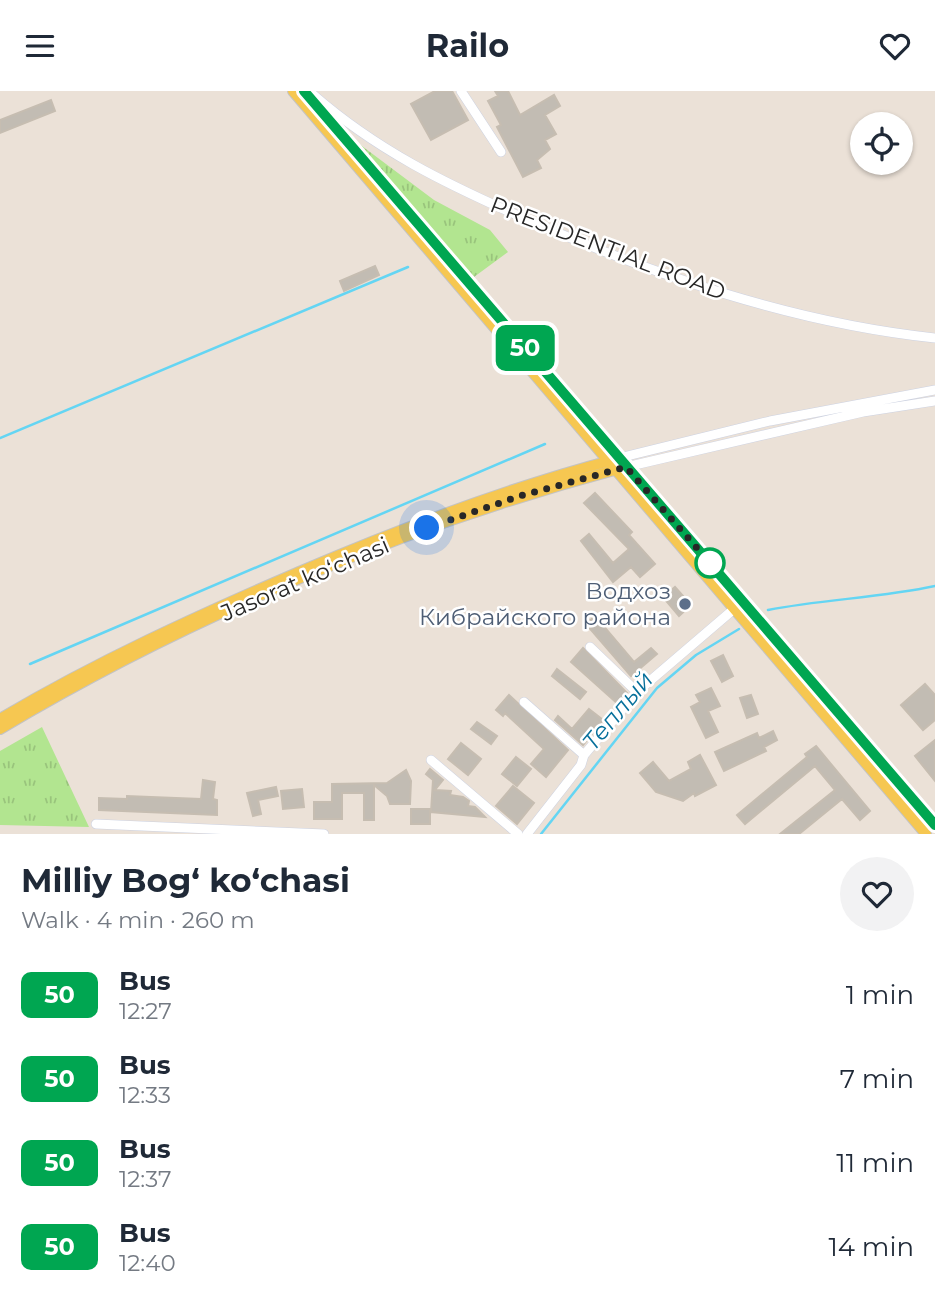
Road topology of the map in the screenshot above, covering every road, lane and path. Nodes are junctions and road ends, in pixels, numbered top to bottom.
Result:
1 (293, 91) edge
2 (307, 91) edge
3 (461, 91) edge
4 (501, 152) dead end
5 (935, 338) edge
6 (935, 390) edge
7 (935, 401) edge
8 (623, 462) junction
9 (611, 466) junction
10 (734, 609) junction
11 (590, 647) dead end
12 (636, 692) junction
13 (524, 702) dead end
14 (0, 719) edge
15 (0, 729) edge
16 (584, 755) junction
17 (431, 760) dead end
18 (96, 824) dead end
19 (935, 825) edge
20 (324, 834) edge
21 (518, 834) edge
22 (527, 834) edge
23 (926, 834) edge

1 - 9 main road
2 - 5 street, PRESIDENTIAL ROAD
2 - 8 main road
3 - 4 street
6 - 8 street
7 - 8 street
8 - 9 main road, Jasorat koʻchasi
8 - 19 main road
9 - 10 main road
9 - 14 main road, Jasorat koʻchasi
9 - 15 main road, Jasorat koʻchasi
10 - 12 street
10 - 23 main road
11 - 12 street
12 - 16 street
13 - 16 street
16 - 22 street
17 - 21 street
18 - 20 street

